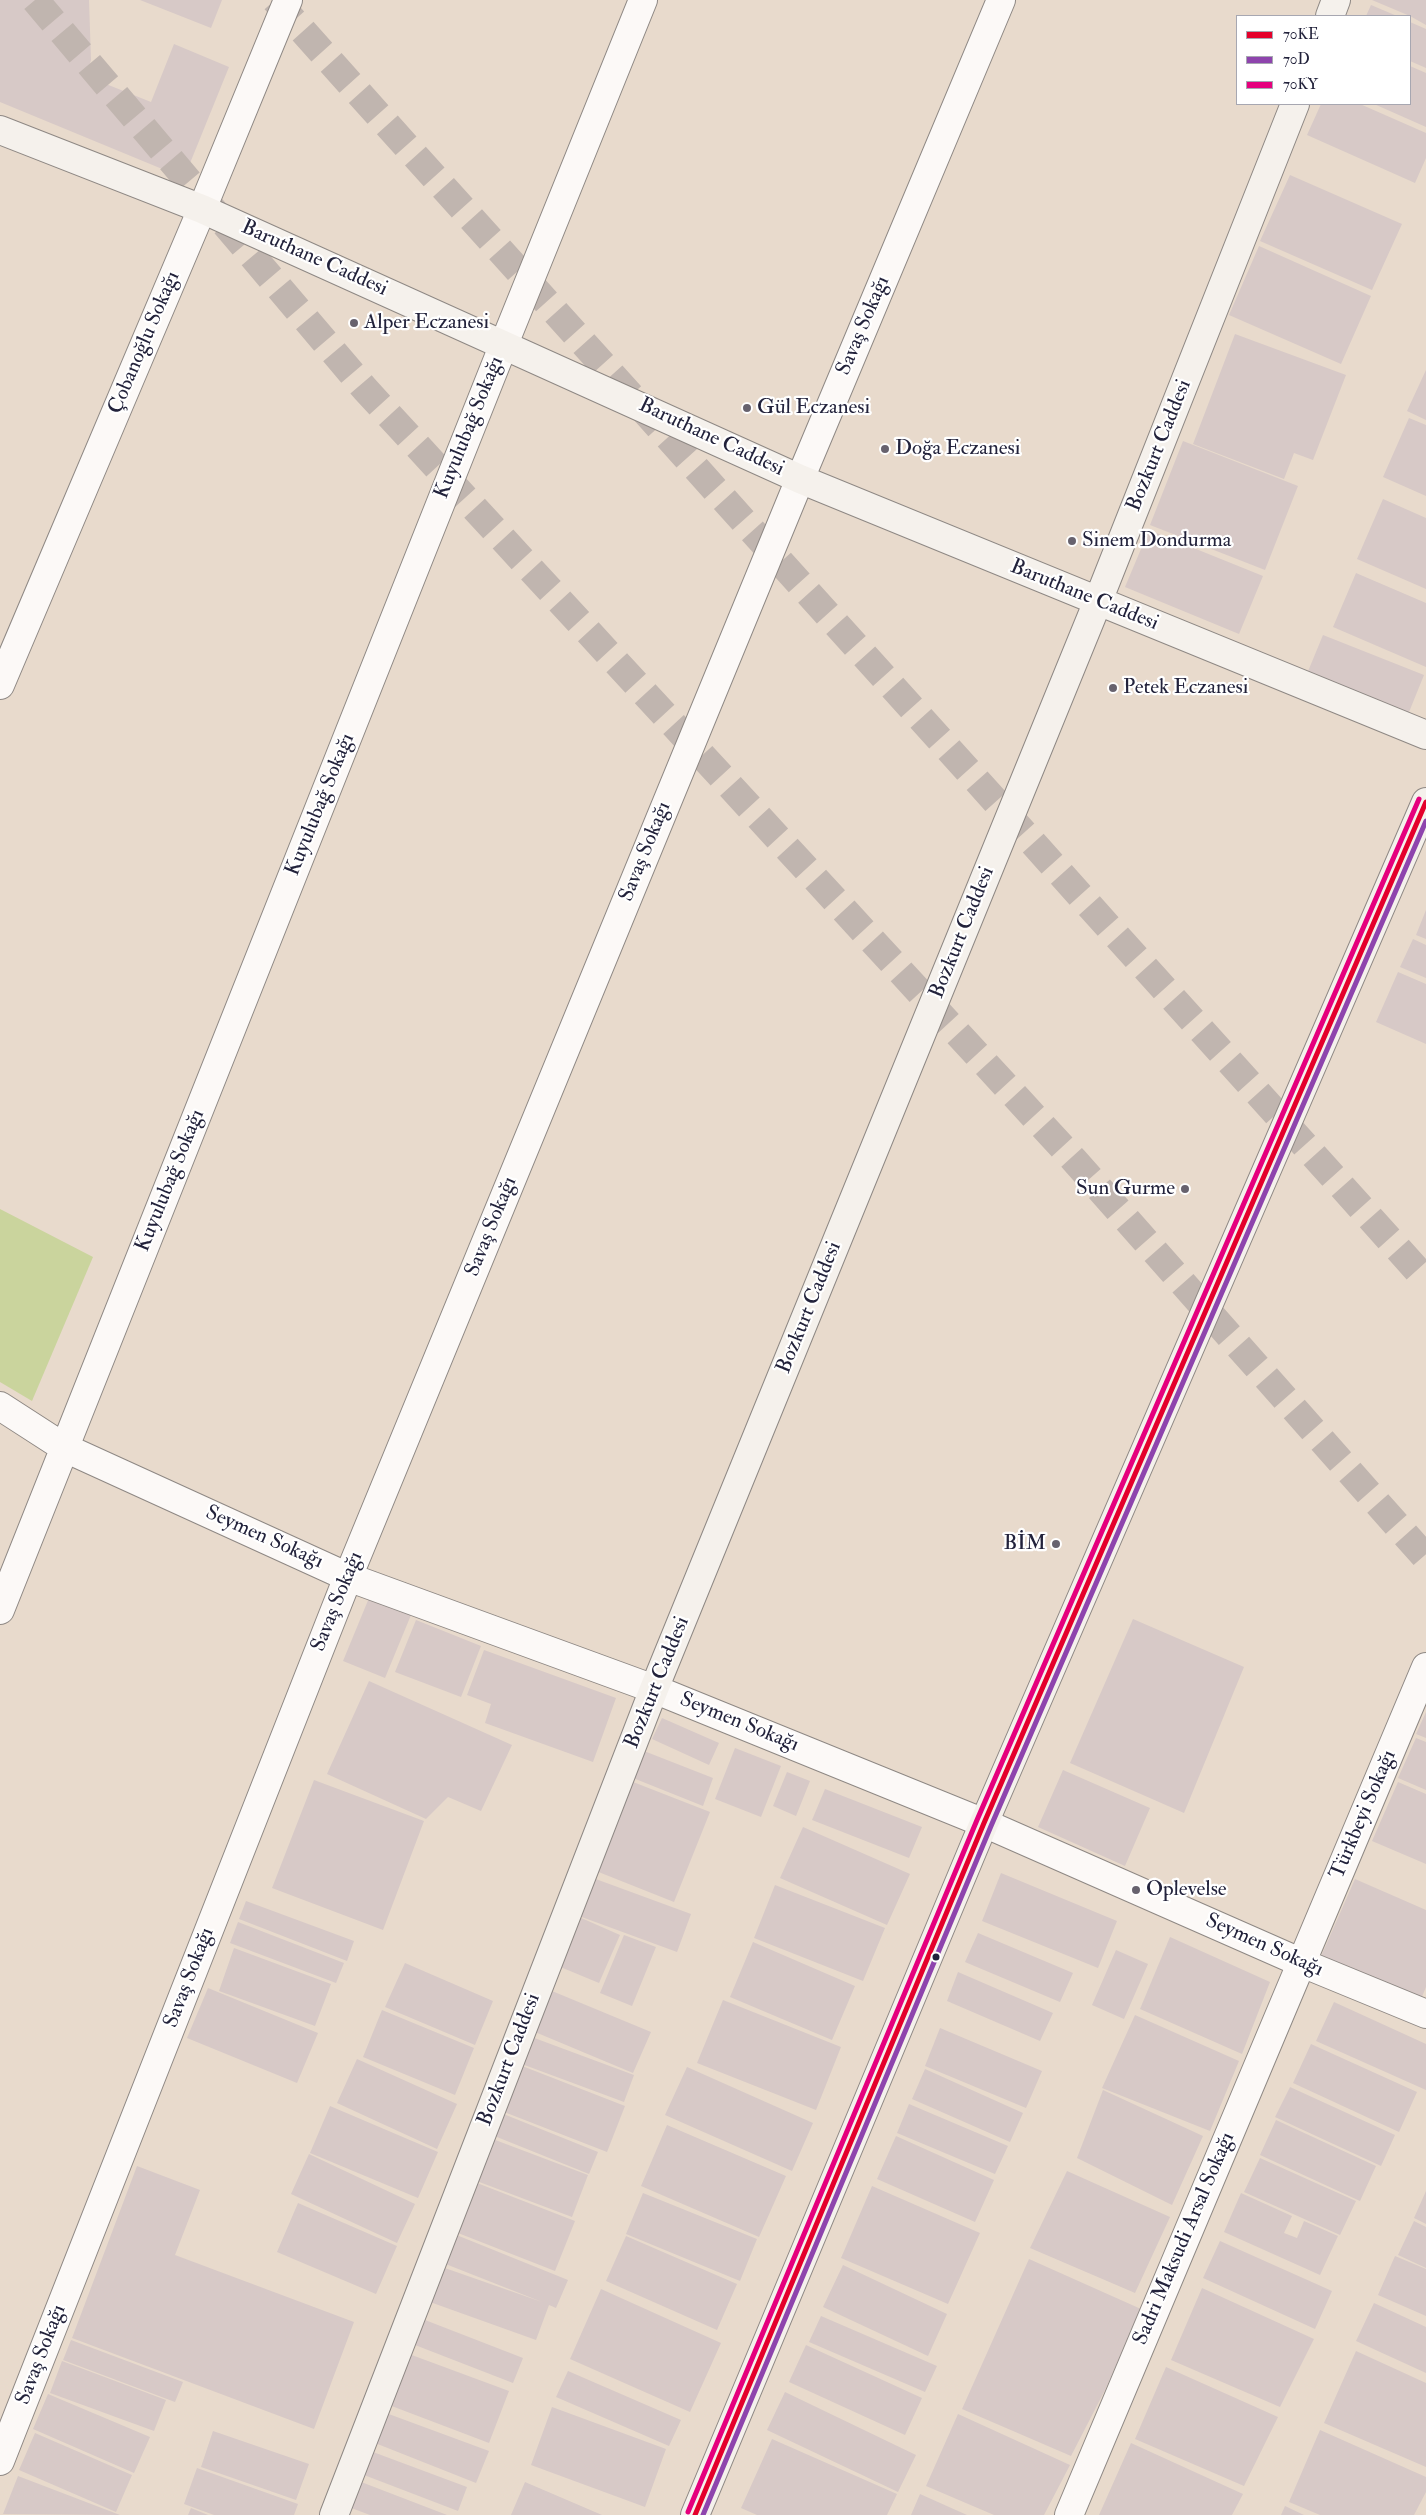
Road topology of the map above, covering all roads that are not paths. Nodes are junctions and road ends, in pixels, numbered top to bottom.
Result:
1 (288, 0) edge
2 (643, 0) edge
3 (1001, 0) edge
4 (1336, 0) edge
5 (1330, 15) edge
6 (1295, 105) edge
7 (0, 130) edge
8 (202, 209) junction
9 (504, 344) junction
10 (800, 479) junction
11 (1098, 601) junction
12 (0, 685) edge
13 (1426, 735) edge
14 (1426, 802) edge
15 (0, 1406) edge
16 (65, 1448) junction
17 (348, 1577) junction
18 (0, 1610) edge
19 (1426, 1668) edge
20 (654, 1689) junction
21 (984, 1822) junction
22 (1302, 1963) junction
23 (1426, 2014) edge
24 (0, 2461) edge
25 (334, 2515) edge
26 (695, 2515) edge
27 (1069, 2515) edge

1 - 8 street, Çobanoğlu Sokağı
2 - 9 street, Kuyulubağ Sokağı
3 - 10 street, Savaş Sokağı
4 - 5 street
6 - 11 street, Bozkurt Caddesi
7 - 8 street, Baruthane Caddesi
8 - 9 street, Baruthane Caddesi
8 - 12 street, Çobanoğlu Sokağı
9 - 10 street, Baruthane Caddesi
9 - 16 street, Kuyulubağ Sokağı
10 - 11 street, Baruthane Caddesi
10 - 17 street, Savaş Sokağı
11 - 13 street, Baruthane Caddesi
11 - 20 street, Bozkurt Caddesi
14 - 21 street
15 - 16 street, Seymen Sokağı
16 - 17 street, Seymen Sokağı
16 - 18 street, Kuyulubağ Sokağı
17 - 20 street, Seymen Sokağı
17 - 24 street, Savaş Sokağı
19 - 22 street, Türkbeyi Sokağı
20 - 21 street, Seymen Sokağı
20 - 25 street, Bozkurt Caddesi
21 - 22 street, Seymen Sokağı
21 - 26 street
22 - 23 street, Seymen Sokağı
22 - 27 street, Sadri Maksudi Arsal Sokağı

